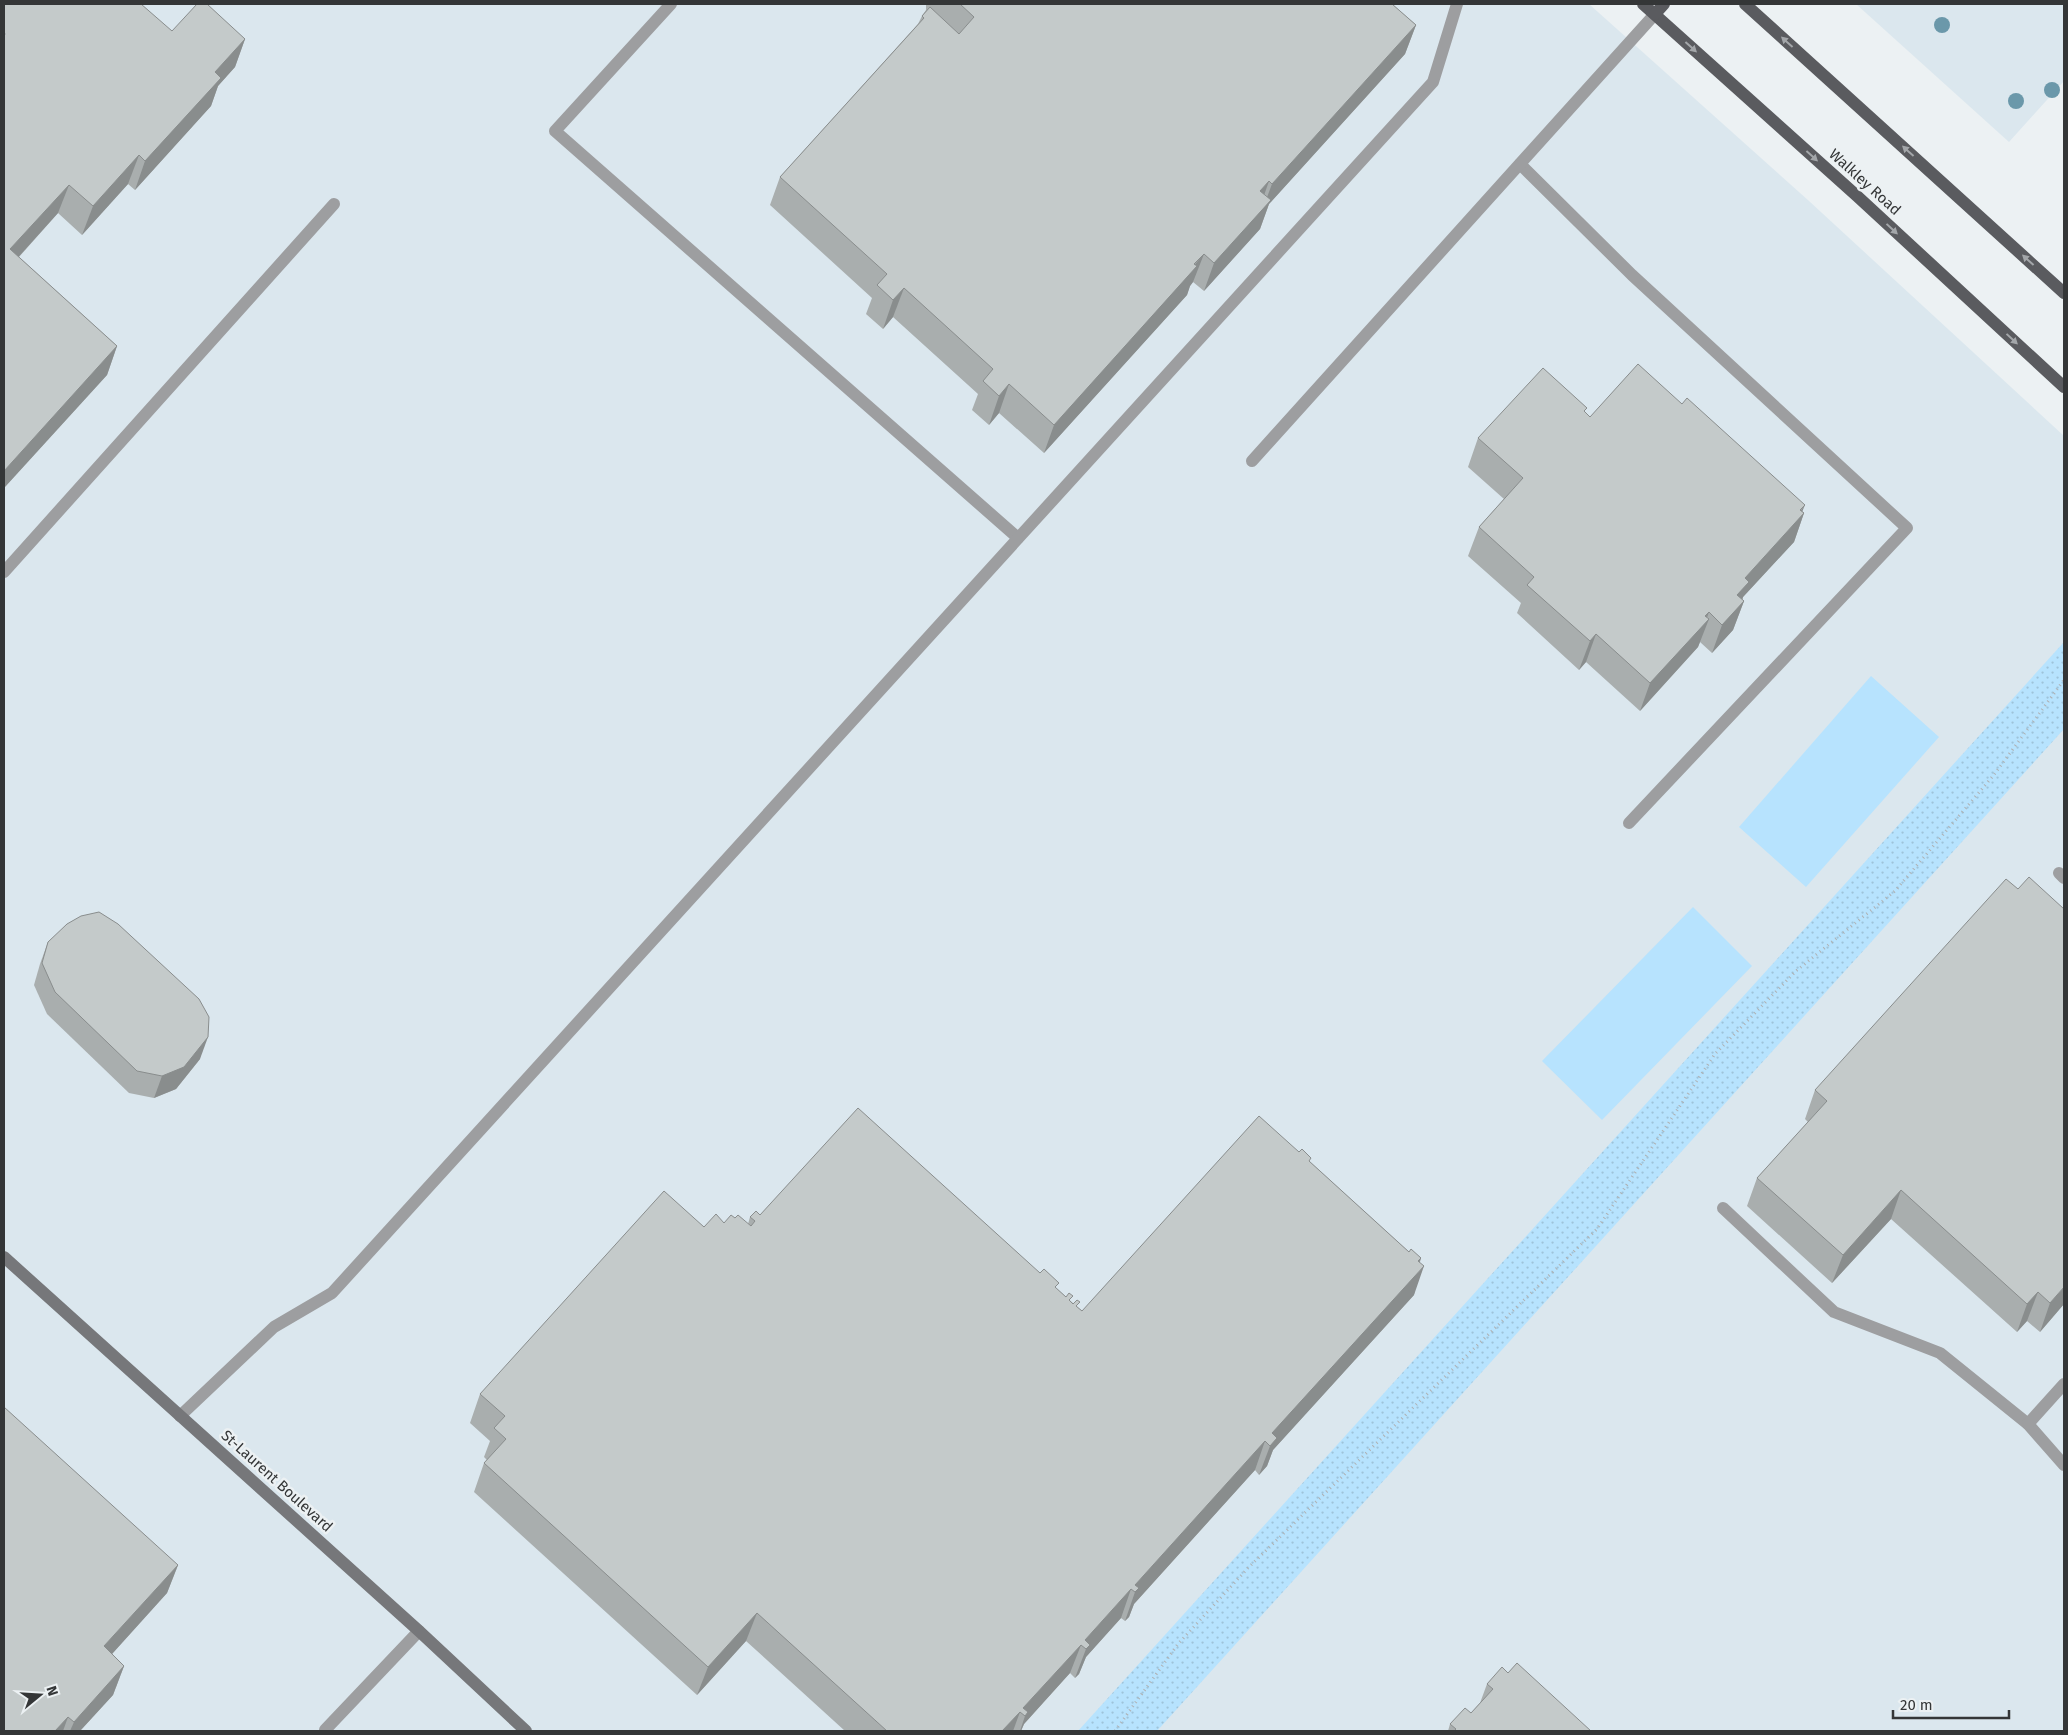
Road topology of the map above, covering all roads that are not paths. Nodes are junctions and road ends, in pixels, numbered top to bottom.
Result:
1 (671, 4) edge
2 (1457, 4) edge
3 (1643, 4) edge
4 (1664, 4) edge
5 (1745, 4) edge
6 (1655, 14) junction
7 (1520, 164) junction
8 (334, 204) dead end
9 (2064, 293) edge
10 (2064, 387) edge
11 (1252, 461) dead end
12 (1018, 538) junction
13 (4, 572) edge
14 (1629, 823) dead end
15 (1722, 1208) dead end
16 (4, 1257) edge
17 (2064, 1384) edge
18 (180, 1416) junction
19 (2028, 1424) junction
20 (2064, 1465) edge
21 (419, 1631) junction
22 (325, 1730) dead end
23 (526, 1731) edge

1 - 12 lane
2 - 12 lane
3 - 6 main road, Walkley Road
4 - 6 main road
9 -> 5 main road
6 - 7 lane
6 -> 10 main road, Walkley Road
7 - 11 lane
7 - 14 lane
8 - 13 lane
12 - 18 lane
15 - 19 lane
16 - 18 street, St-Laurent Boulevard
17 - 19 lane
18 - 21 street, St-Laurent Boulevard
19 - 20 lane
21 - 22 lane
21 - 23 street, St-Laurent Boulevard

